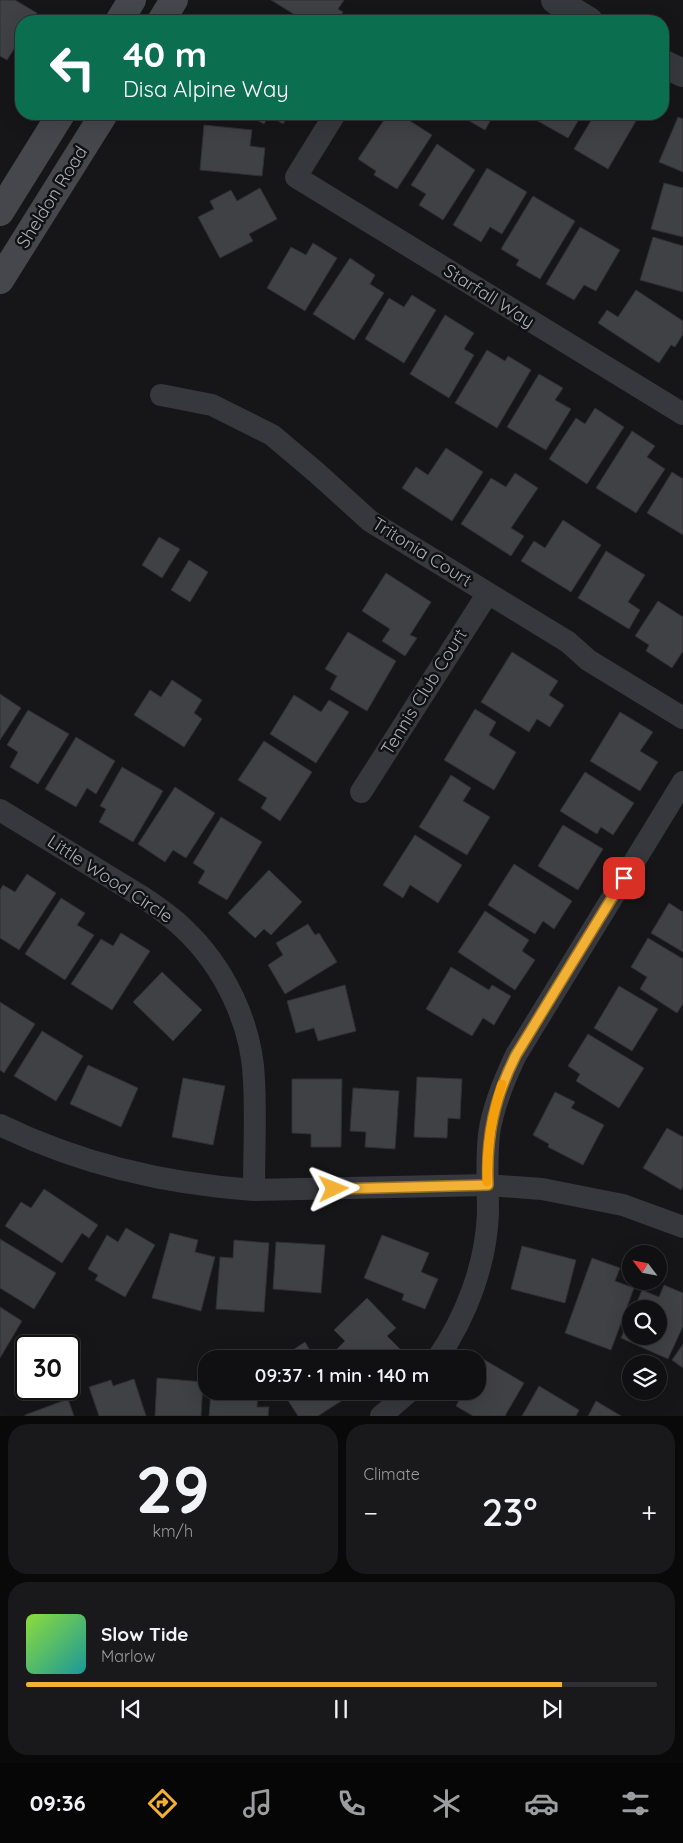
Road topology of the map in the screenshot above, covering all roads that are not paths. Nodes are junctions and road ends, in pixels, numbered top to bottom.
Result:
1 (132, 0) edge
2 (174, 0) edge
3 (555, 0) edge
4 (123, 15) edge
5 (165, 15) edge
6 (579, 15) edge
7 (669, 66) edge
8 (683, 73) edge
9 (57, 120) edge
10 (100, 120) edge
11 (331, 120) edge
12 (0, 212) edge
13 (0, 280) edge
14 (161, 395) dead end
15 (682, 412) edge
16 (488, 592) junction
17 (683, 718) edge
18 (683, 782) edge
19 (361, 792) dead end
20 (0, 810) edge
21 (3, 1133) edge
22 (488, 1185) junction
23 (254, 1190) junction
24 (683, 1227) edge
25 (442, 1350) edge
26 (401, 1400) edge
27 (388, 1414) edge

1 - 4 main road
2 - 5 main road
3 - 6 street
7 - 8 street
9 - 12 main road, Sheldon Road
10 - 13 main road, Sheldon Road
11 - 15 street, Starfall Way
14 - 16 street, Tritonia Court
16 - 17 street, Tritonia Court
16 - 19 street, Tennis Club Court
18 - 22 street
20 - 23 street, Little Wood Circle
21 - 23 street
22 - 23 street
22 - 24 street
22 - 25 street
26 - 27 street

